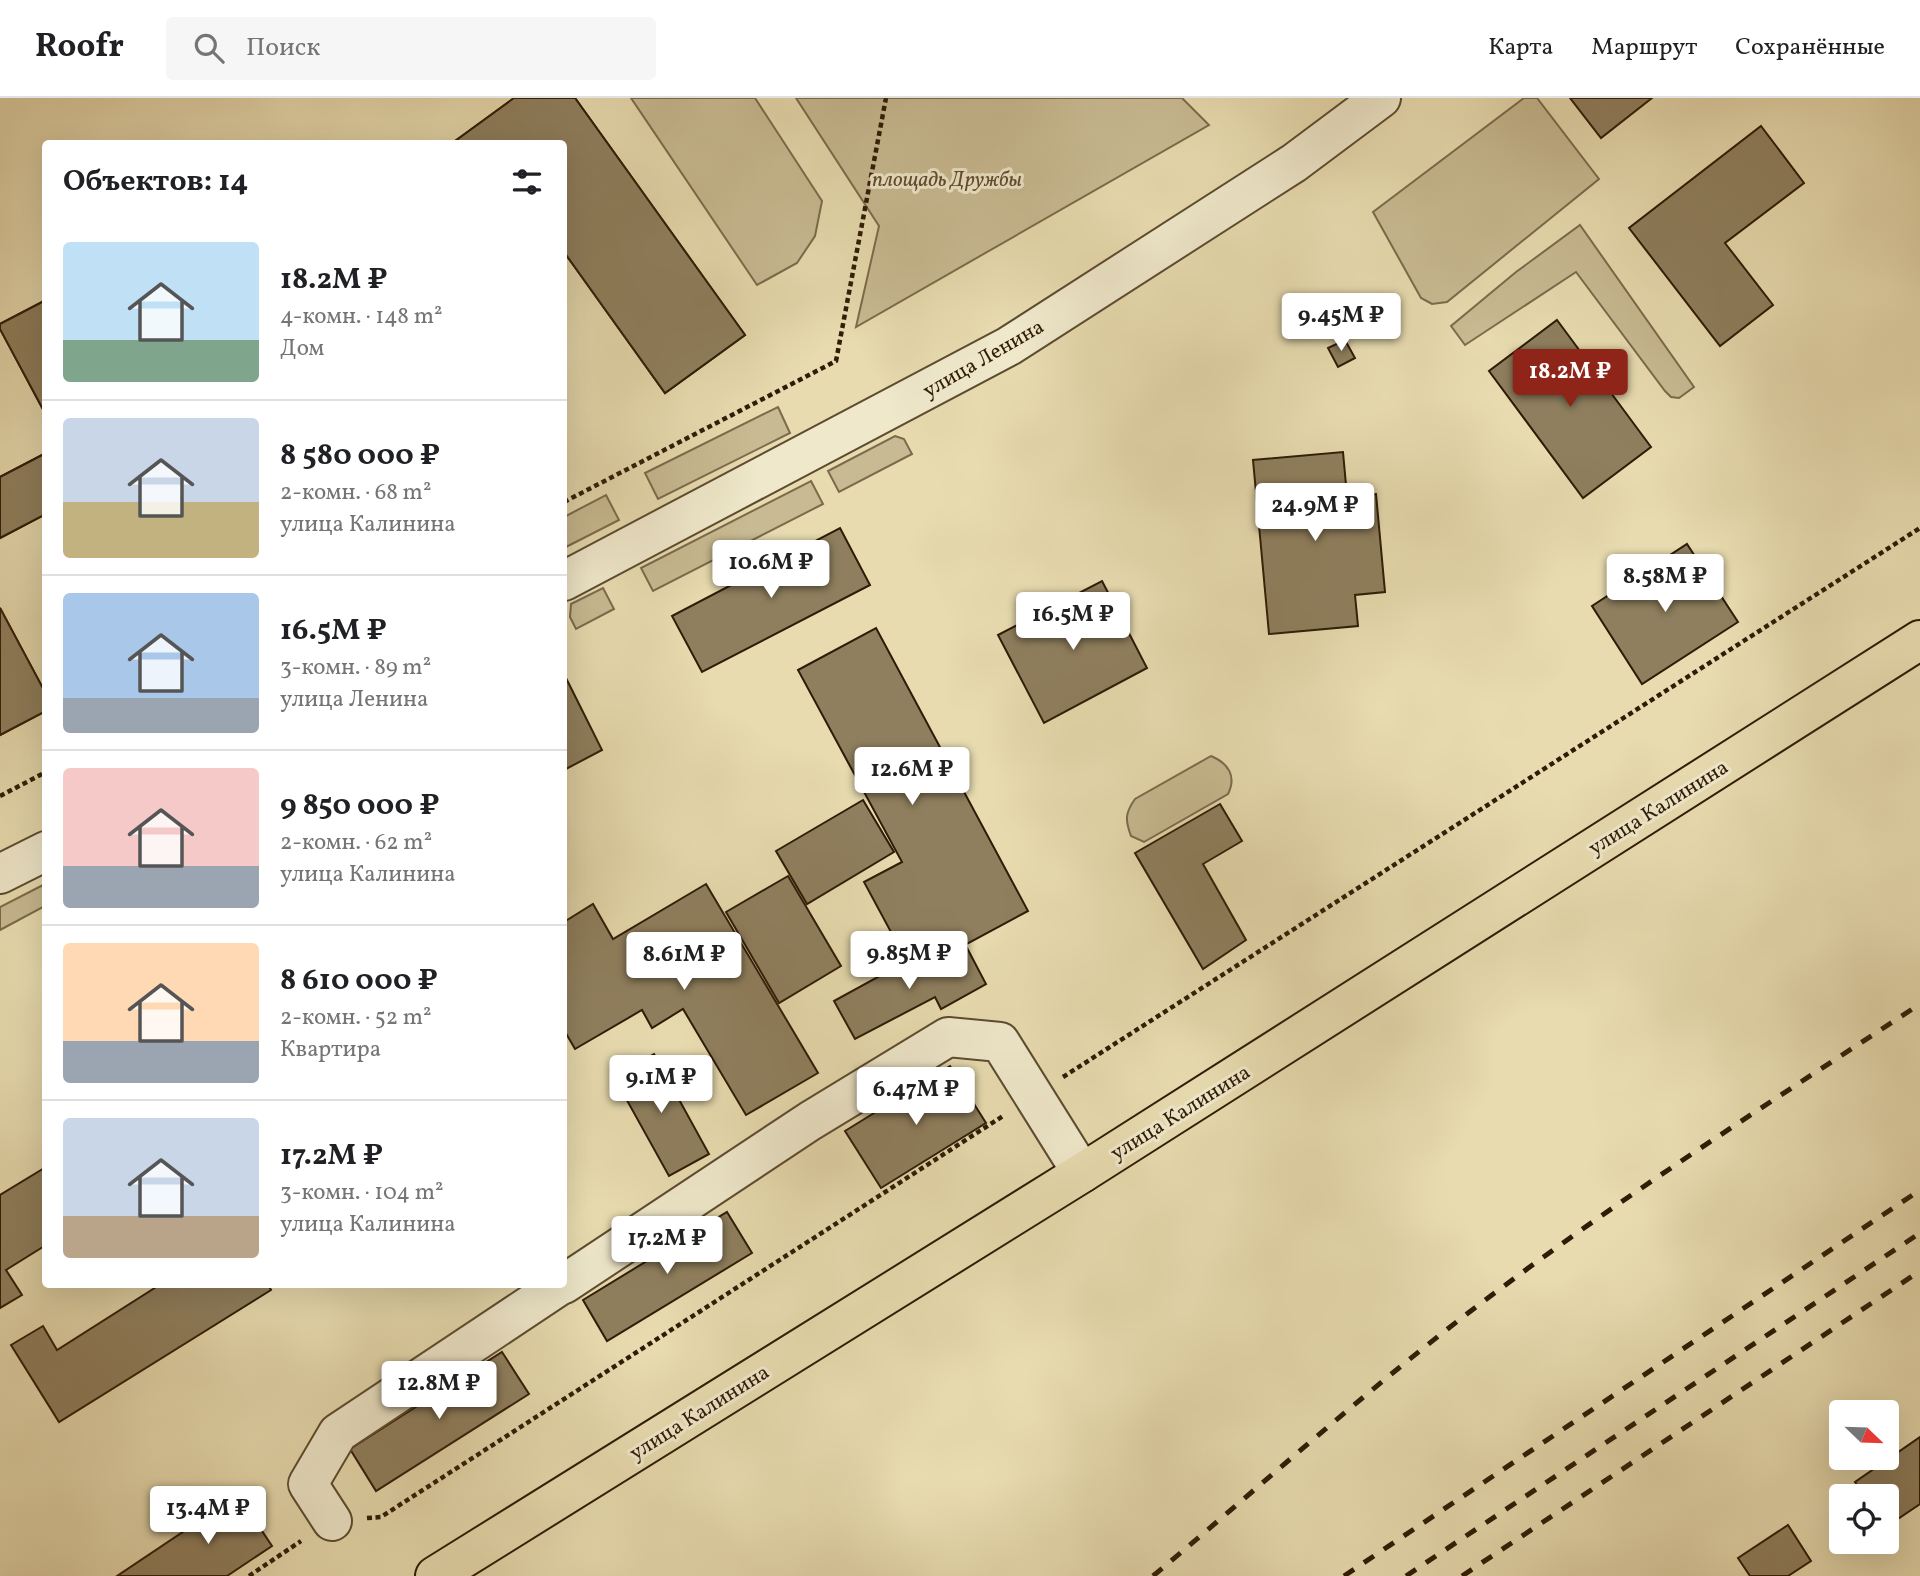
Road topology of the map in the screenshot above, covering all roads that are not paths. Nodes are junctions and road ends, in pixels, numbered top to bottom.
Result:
1 (1381, 98) edge
2 (567, 579) edge
3 (1920, 640) edge
4 (42, 853) edge
5 (0, 874) edge
6 (1083, 1173) junction
7 (567, 1281) edge
8 (557, 1288) edge
9 (332, 1521) road end
10 (435, 1576) edge

1 - 2 street, улица Ленина
3 - 6 main road, улица Калинина
4 - 5 street
6 - 7 street
6 - 10 main road, улица Калинина
8 - 9 street

